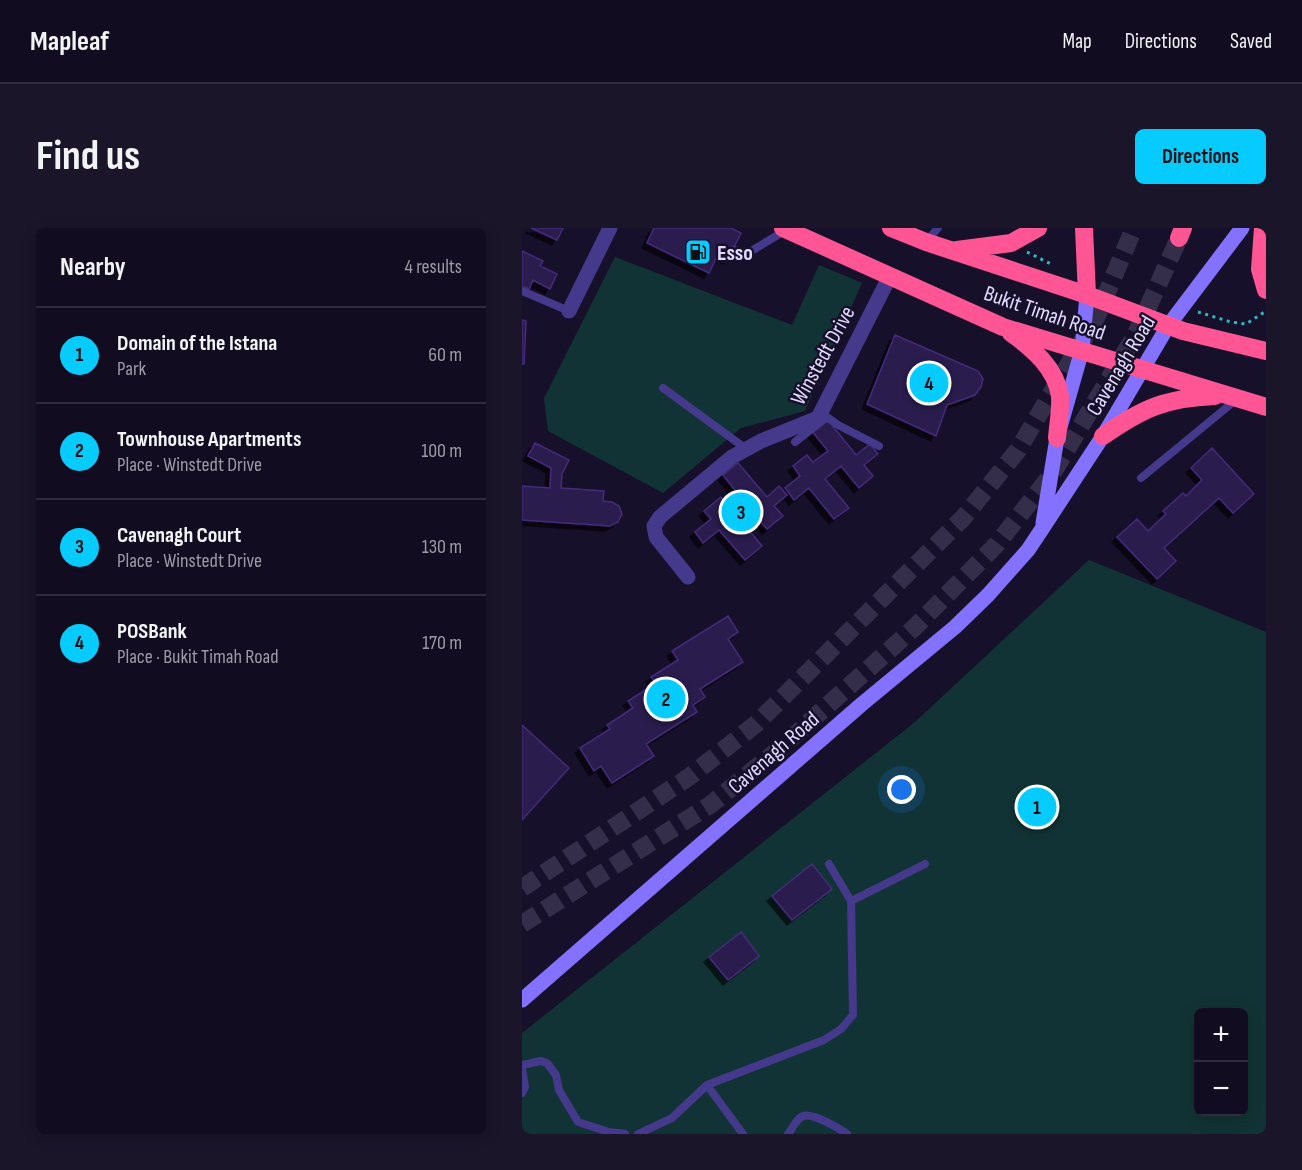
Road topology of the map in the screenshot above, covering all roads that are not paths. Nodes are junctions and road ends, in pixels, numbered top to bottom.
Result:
1 (610, 228) edge
2 (891, 228) edge
3 (1038, 228) edge
4 (1084, 228) edge
5 (1242, 228) edge
6 (1263, 228) edge
7 (785, 229) edge
8 (932, 235) edge
9 (733, 250) dead end
10 (952, 251) junction
11 (890, 276) junction
12 (1266, 290) edge
13 (522, 291) edge
14 (1087, 295) junction
15 (569, 311) joint
16 (1168, 326) junction
17 (1003, 327) junction
18 (1082, 350) junction
19 (1266, 351) edge
20 (1142, 369) junction
21 (663, 388) dead end
22 (1231, 397) junction
23 (1266, 407) edge
24 (811, 425) junction
25 (1103, 436) junction
26 (1057, 438) junction
27 (795, 442) dead end
28 (879, 446) dead end
29 (745, 448) junction
30 (1141, 478) dead end
31 (1042, 529) junction
32 (687, 577) dead end
33 (829, 864) dead end
34 (925, 864) dead end
35 (851, 901) junction
36 (522, 1000) edge
37 (522, 1067) edge
38 (707, 1085) junction
39 (522, 1093) edge
40 (625, 1134) edge
41 (638, 1134) edge
42 (743, 1134) edge
43 (788, 1134) edge
44 (847, 1134) edge

1 - 15 street
2 - 8 highway, Bukit Timah Road
3 - 10 highway
4 - 14 highway
5 - 16 street, Cavenagh Road
6 - 12 highway
7 - 9 lane
7 - 11 highway, Bukit Timah Road
8 - 10 highway, Bukit Timah Road
10 - 14 highway, Bukit Timah Road
11 - 17 highway, Bukit Timah Road
11 - 24 street, Winstedt Drive
13 - 15 lane
14 - 16 highway, Bukit Timah Road
14 - 18 street, Cavenagh Road
16 - 19 highway, Bukit Timah Road
16 - 20 street, Cavenagh Road
17 - 18 highway, Bukit Timah Road
17 - 26 highway
18 - 20 highway, Bukit Timah Road
18 - 26 street, Cavenagh Road
20 - 22 highway, Bukit Timah Road
20 - 25 street, Cavenagh Road
21 - 29 lane
22 - 23 highway, Bukit Timah Road
22 - 25 highway
22 - 30 lane
24 - 27 lane
24 - 28 lane
24 - 29 street, Winstedt Drive
25 - 31 street, Cavenagh Road
26 - 31 street, Cavenagh Road
29 - 32 street, Winstedt Drive
31 - 36 street, Cavenagh Road
33 - 35 lane
34 - 35 lane
35 - 38 lane
37 - 39 lane
37 - 40 lane
38 - 41 lane
38 - 42 lane
43 - 44 lane

